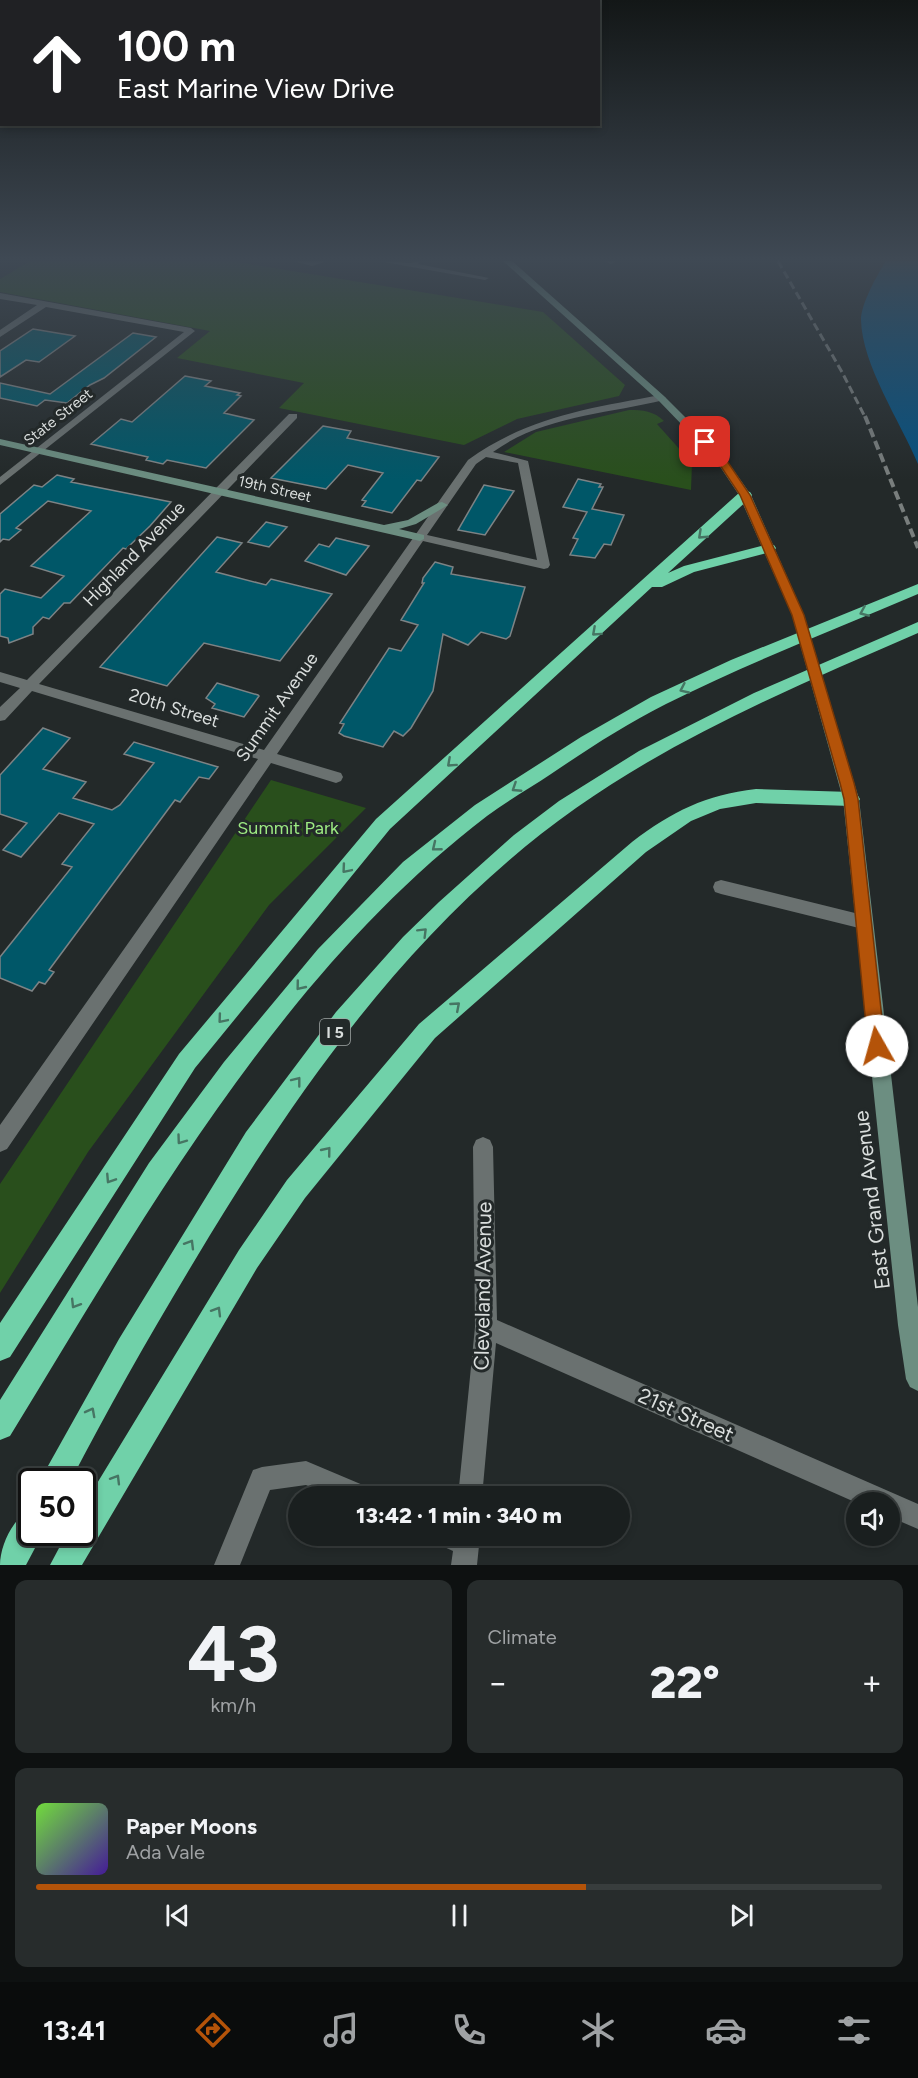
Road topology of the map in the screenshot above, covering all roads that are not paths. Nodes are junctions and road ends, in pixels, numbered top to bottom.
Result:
1 (186, 334) edge
2 (589, 334) edge
3 (661, 398) junction
4 (293, 416) dead end
5 (0, 442) edge
6 (40, 451) junction
7 (483, 453) junction
8 (0, 482) edge
9 (220, 492) junction
10 (745, 495) junction
11 (442, 505) junction
12 (382, 529) junction
13 (420, 537) junction
14 (769, 548) junction
15 (918, 589) edge
16 (639, 593) junction
17 (918, 627) edge
18 (0, 676) edge
19 (30, 685) junction
20 (0, 716) edge
21 (267, 756) junction
22 (336, 777) dead end
23 (851, 799) junction
24 (721, 887) dead end
25 (863, 922) junction
26 (7, 1118) edge
27 (0, 1142) edge
28 (483, 1147) dead end
29 (486, 1328) junction
30 (0, 1347) edge
31 (918, 1379) edge
32 (0, 1426) edge
33 (62, 1468) edge
34 (336, 1486) edge
35 (471, 1486) edge
36 (860, 1492) edge
37 (900, 1509) edge
38 (918, 1517) edge
39 (20, 1546) edge
40 (9, 1565) edge
41 (65, 1565) edge
42 (227, 1565) edge

1 - 6 street, State Street
2 - 3 main road, East Grand Avenue
3 - 7 street, Summit Avenue
3 - 10 main road, East Grand Avenue
4 - 9 street, Highland Avenue
5 - 6 main road, 19th Street
6 - 8 street, State Street
6 - 9 main road, 19th Street
7 - 11 street, Summit Avenue
7 - 13 street, 19th Street
9 - 12 main road, 19th Street
9 - 19 street, Highland Avenue
10 - 14 main road, East Grand Avenue
10 -> 16 highway
11 - 12 main road
11 - 13 street, Summit Avenue
12 - 13 main road, 19th Street
13 - 21 street, Summit Avenue
14 - 16 highway
14 - 23 main road, East Grand Avenue
15 -> 32 highway
16 -> 30 highway
33 -> 17 highway, I 5
18 - 19 street, 20th Street
19 - 20 street, Highland Avenue
19 - 21 street, 20th Street
21 - 22 street, 20th Street
21 - 26 street, Summit Avenue
23 - 25 main road, East Grand Avenue
41 -> 23 highway
24 - 25 street
25 - 31 main road, East Grand Avenue
26 - 27 street, Summit Avenue
28 - 29 street, Cleveland Avenue
29 - 35 street, Cleveland Avenue
29 - 36 street, 21st Street
34 - 42 street
37 - 38 street
39 - 40 highway

